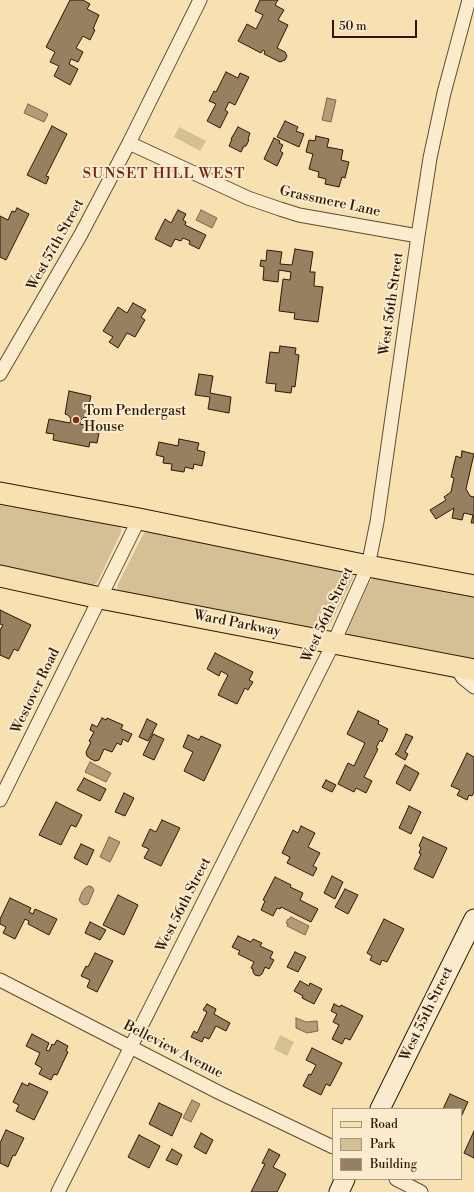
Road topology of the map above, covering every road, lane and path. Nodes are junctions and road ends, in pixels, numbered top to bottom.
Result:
1 (200, 0) edge
2 (469, 0) edge
3 (129, 143) junction
4 (418, 236) junction
5 (0, 374) edge
6 (0, 494) edge
7 (139, 519) junction
8 (368, 566) junction
9 (0, 576) edge
10 (474, 586) edge
11 (100, 598) junction
12 (334, 642) junction
13 (464, 668) edge
14 (474, 687) edge
15 (0, 800) edge
16 (474, 919) edge
17 (0, 980) edge
18 (131, 1047) junction
19 (380, 1108) edge
20 (332, 1147) edge
21 (345, 1180) edge
22 (398, 1180) edge
23 (58, 1192) edge
24 (339, 1192) edge
25 (422, 1192) edge

1 - 3 street, West 57th Street
2 - 4 street, West 56th Street
3 - 4 street, Grassmere Lane
3 - 5 street, West 57th Street
4 - 8 street, West 56th Street
6 - 7 main road
7 - 8 main road
7 - 11 street, Westover Road
8 - 10 main road
8 - 12 street, West 56th Street
9 - 11 main road, Ward Parkway
11 - 12 main road, Ward Parkway
11 - 15 street, Westover Road
12 - 13 main road, Ward Parkway
12 - 18 street, West 56th Street
13 - 14 street
16 - 19 main road, West 55th Street
17 - 18 street, Belleview Avenue
18 - 20 street, Belleview Avenue
18 - 23 street, West 56th Street
21 - 24 main road
22 - 25 street

